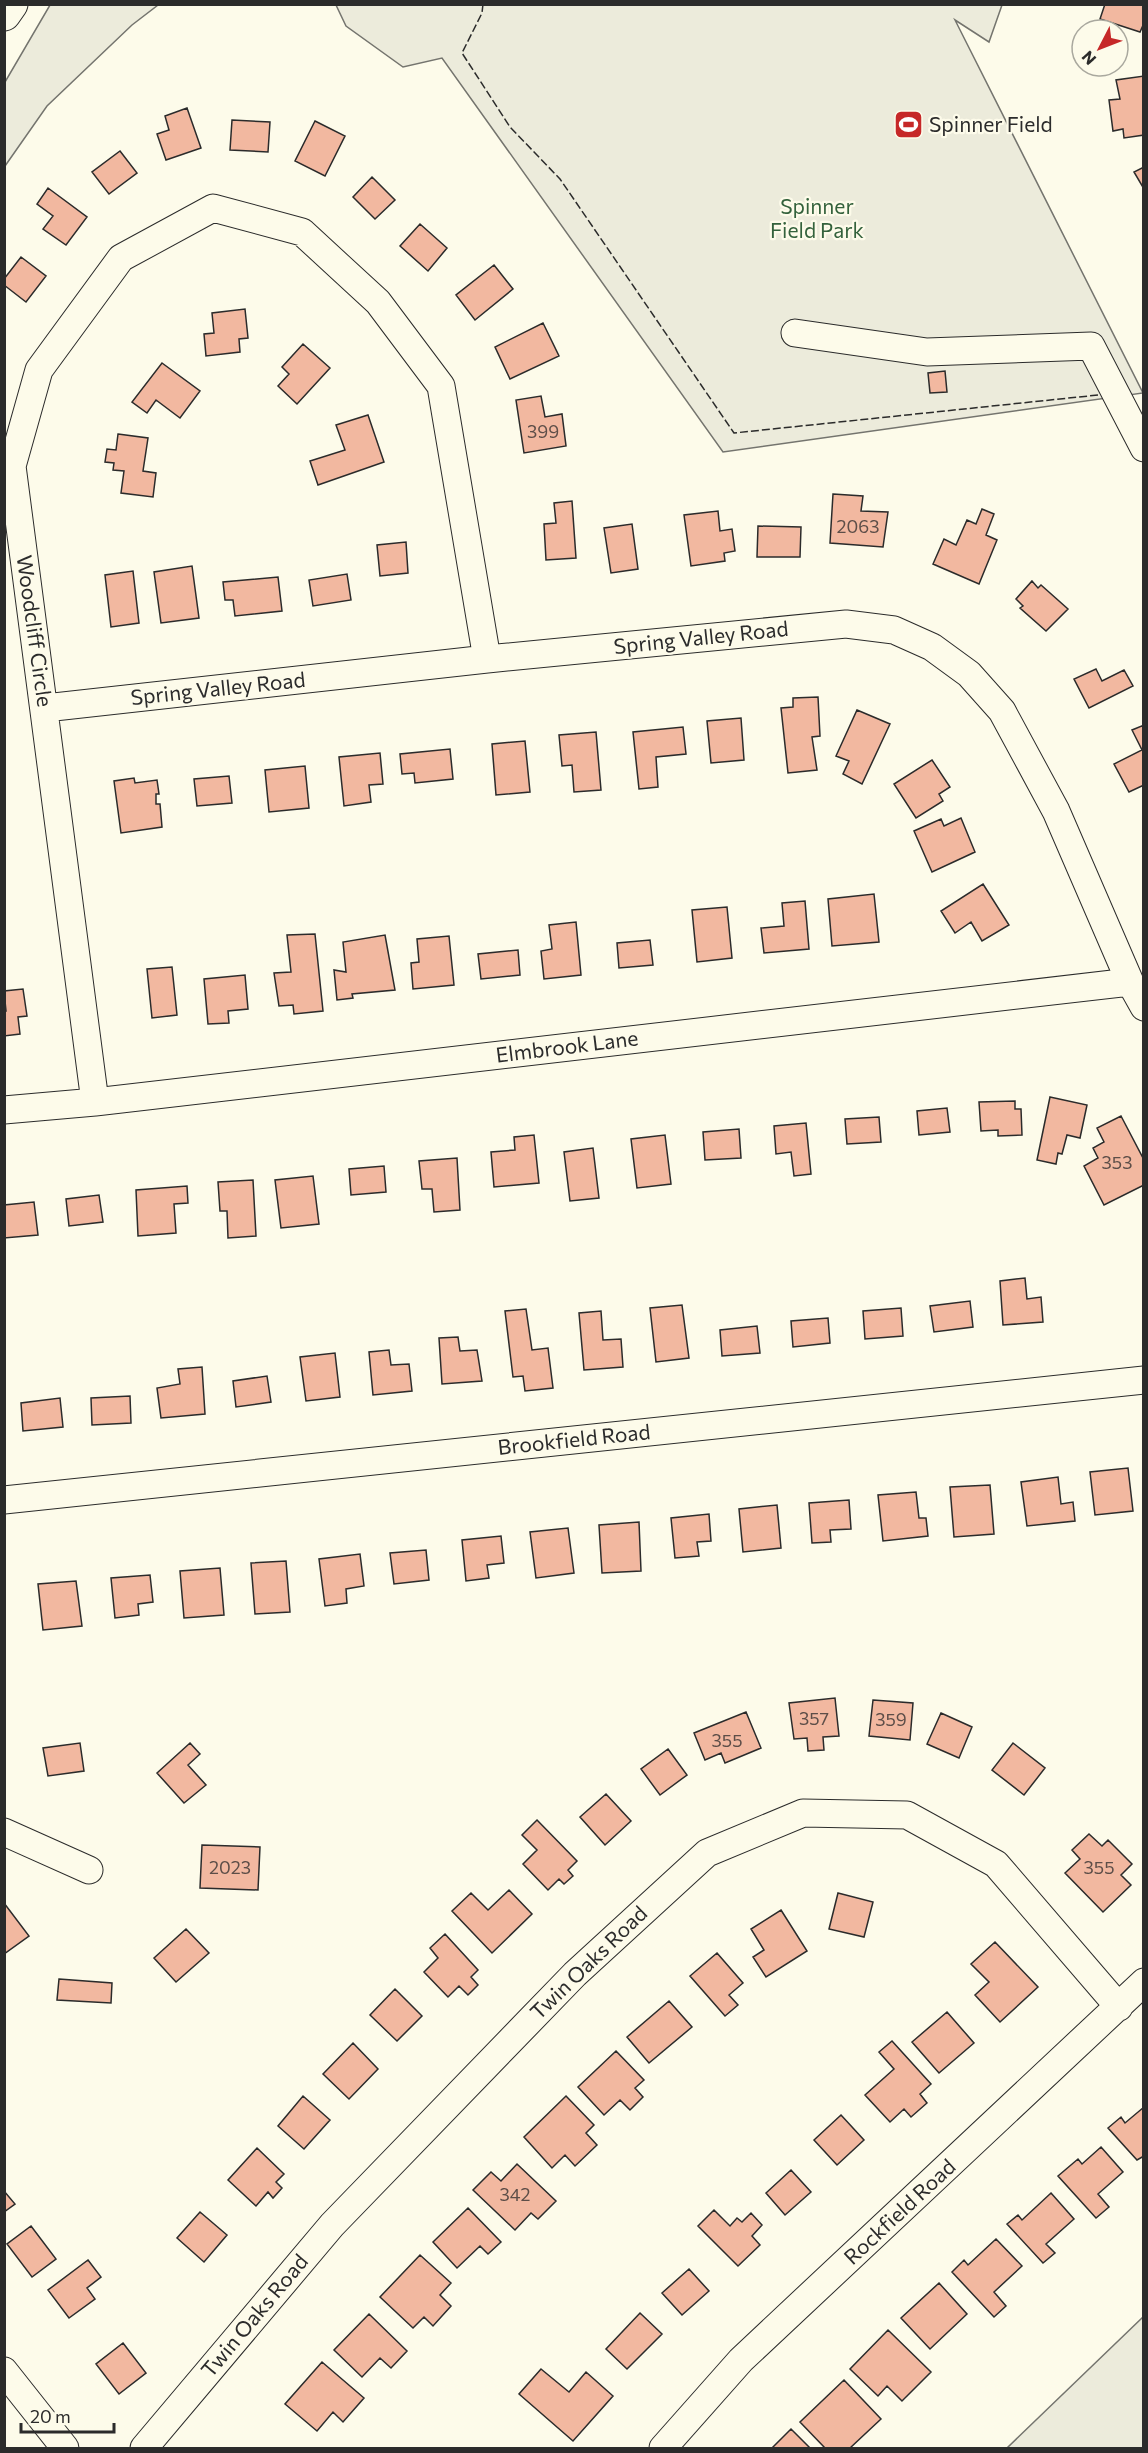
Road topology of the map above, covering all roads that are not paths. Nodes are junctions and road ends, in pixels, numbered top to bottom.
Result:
1 (11, 4) edge
2 (4, 14) edge
3 (795, 333) dead end
4 (1143, 448) edge
5 (487, 659) junction
6 (45, 708) junction
7 (1130, 982) junction
8 (1143, 1007) edge
9 (95, 1102) junction
10 (4, 1110) edge
11 (1143, 1380) edge
12 (4, 1500) edge
13 (4, 1832) edge
14 (89, 1870) dead end
15 (1143, 1982) edge
16 (1119, 2007) junction
17 (4, 2371) edge
18 (65, 2448) edge
19 (144, 2448) edge
20 (663, 2448) edge

1 - 2 main road
3 - 4 street
5 - 6 street, Spring Valley Road
5 - 6 street, Woodcliff Circle
5 - 7 street, Spring Valley Road
6 - 9 street, Woodcliff Circle
7 - 8 street, Spring Valley Road
7 - 9 street, Elmbrook Lane
9 - 10 street, Elmbrook Lane
11 - 12 street, Brookfield Road
13 - 14 street
15 - 16 street, Rockfield Road
16 - 19 street, Twin Oaks Road
16 - 20 street, Rockfield Road
17 - 18 street

